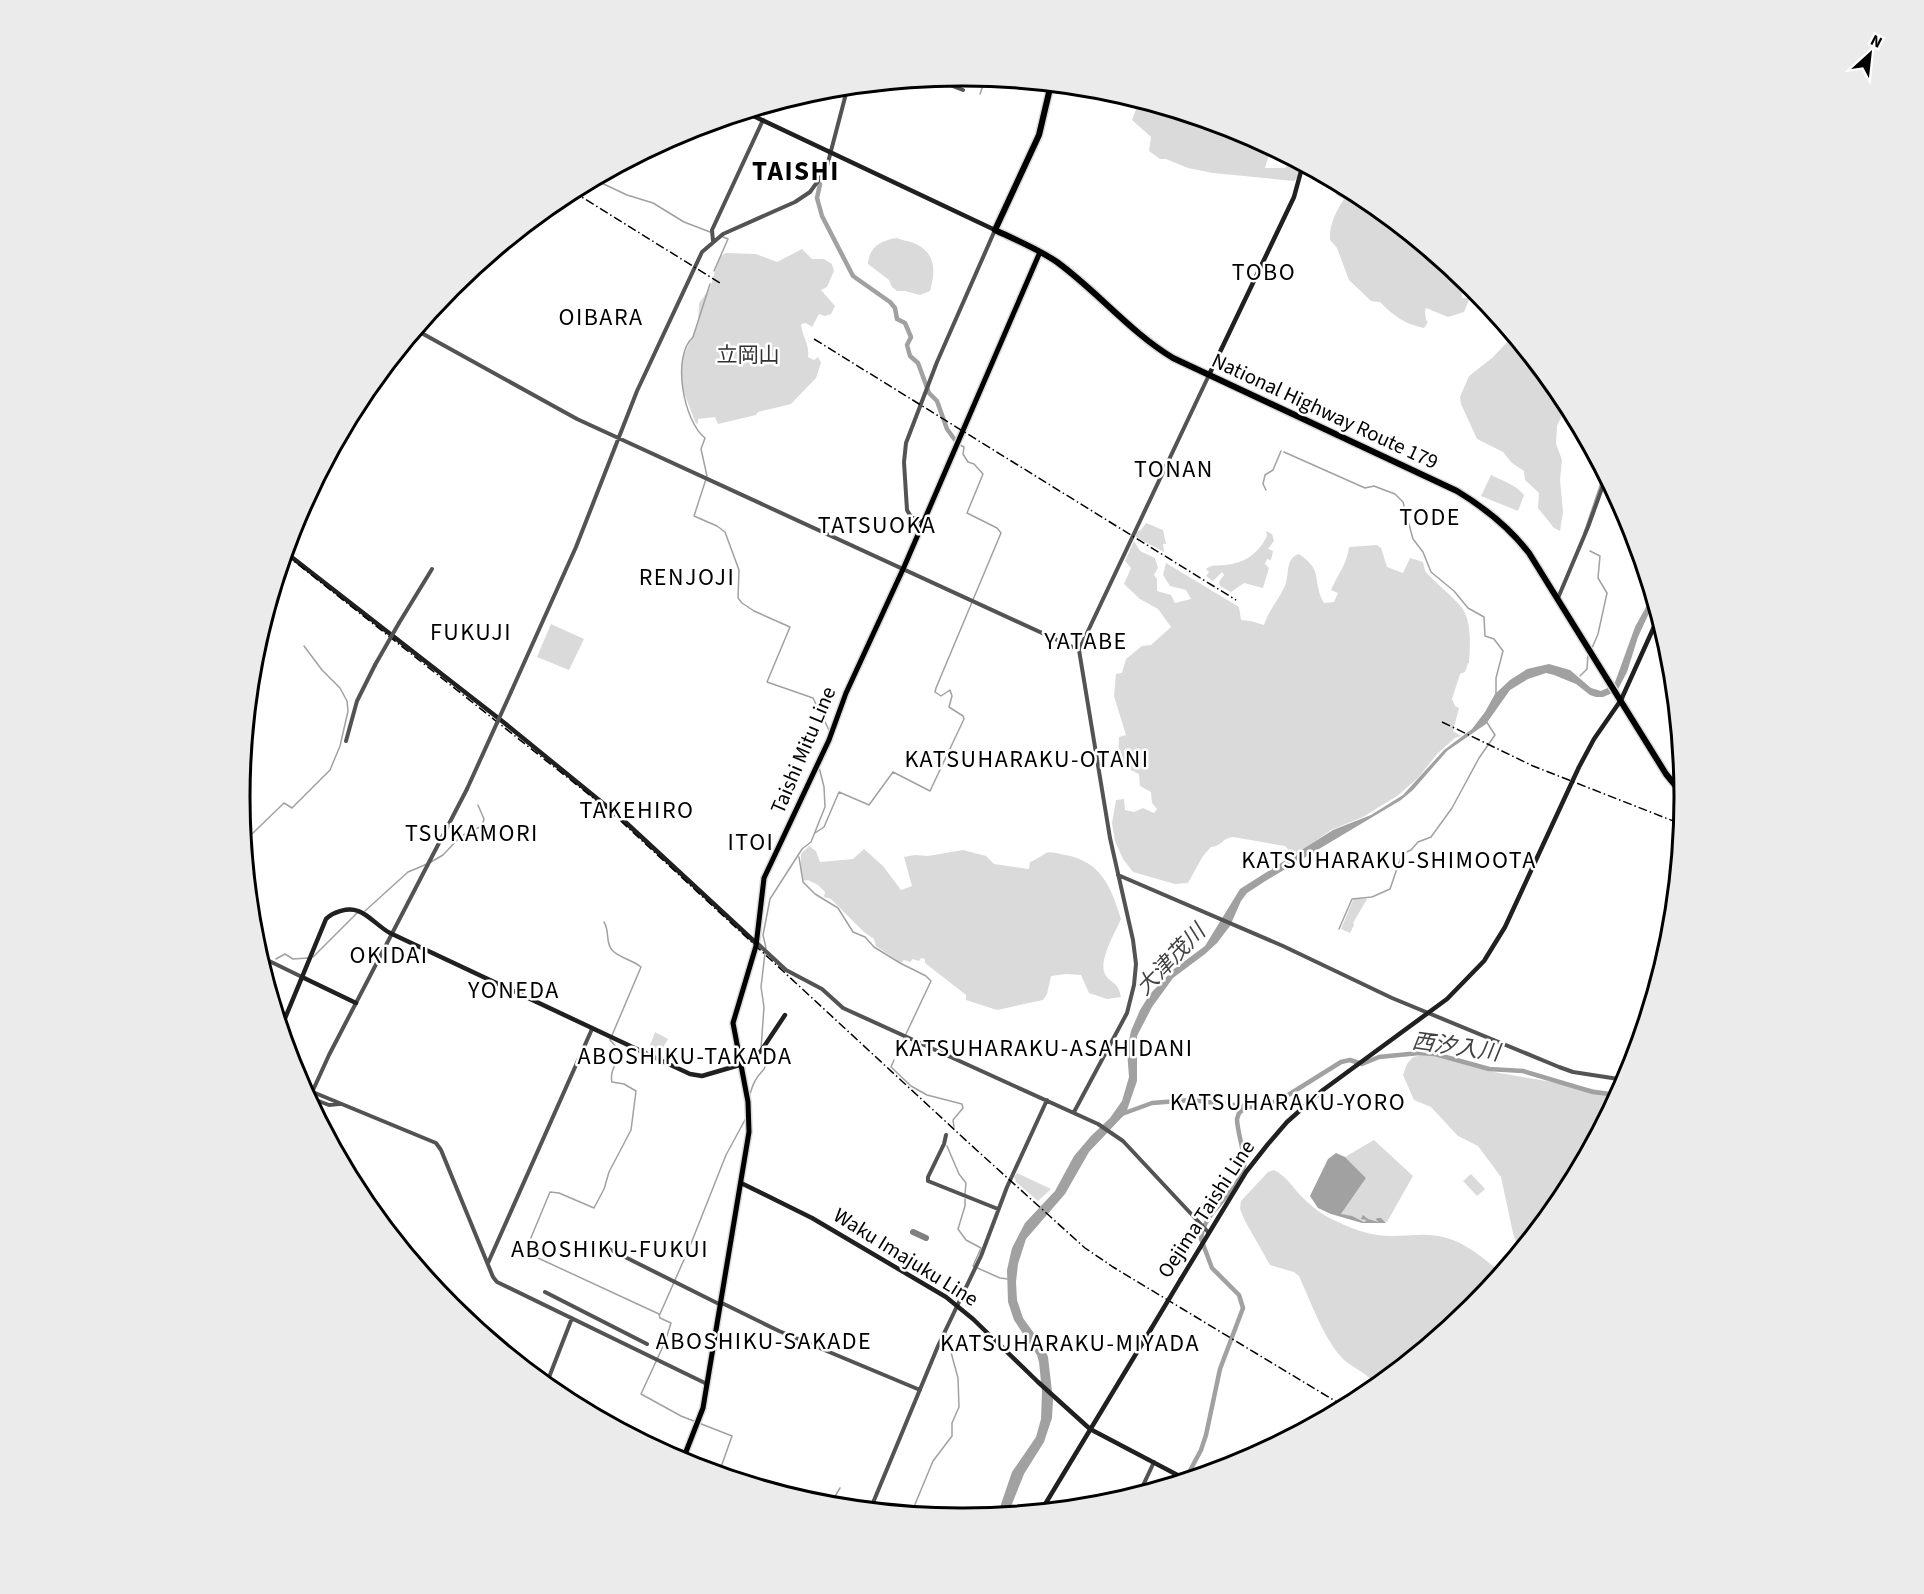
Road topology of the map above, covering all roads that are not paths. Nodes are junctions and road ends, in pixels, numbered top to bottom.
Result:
1 (953, 86) edge
2 (963, 90) dead end
3 (1049, 91) edge
4 (846, 96) edge
5 (755, 117) edge
6 (763, 120) junction
7 (831, 153) junction
8 (1301, 172) edge
9 (995, 230) junction
10 (713, 241) junction
11 (1040, 252) junction
12 (422, 334) edge
13 (1209, 375) junction
14 (618, 438) junction
15 (1602, 487) edge
16 (923, 522) junction
17 (292, 558) edge
18 (904, 567) junction
19 (432, 569) dead end
20 (1558, 598) junction
21 (1653, 630) edge
22 (1079, 650) junction
23 (1619, 698) junction
24 (346, 741) dead end
25 (1673, 783) edge
26 (1118, 875) junction
27 (392, 934) junction
28 (756, 943) junction
29 (270, 961) edge
30 (302, 977) junction
31 (357, 1003) junction
32 (1429, 1013) junction
33 (785, 1015) dead end
34 (285, 1017) edge
35 (592, 1029) junction
36 (740, 1065) junction
37 (1615, 1078) edge
38 (314, 1089) edge
39 (316, 1094) edge
40 (1047, 1100) junction
41 (319, 1102) edge
42 (347, 1107) junction
43 (1074, 1112) junction
44 (946, 1134) dead end
45 (741, 1183) junction
46 (998, 1209) junction
47 (1206, 1229) junction
48 (603, 1246) dead end
49 (488, 1263) junction
50 (545, 1292) dead end
51 (720, 1304) junction
52 (958, 1306) junction
53 (572, 1318) junction
54 (647, 1344) dead end
55 (549, 1376) edge
56 (707, 1384) junction
57 (920, 1390) junction
58 (1090, 1430) junction
59 (686, 1452) edge
60 (1154, 1462) junction
61 (1178, 1475) edge
62 (1143, 1485) edge
63 (873, 1502) edge
64 (1046, 1503) edge

1 - 2 street
3 - 9 highway
4 - 7 street
5 - 6 main road
6 - 7 main road
6 - 10 street
7 - 9 main road
7 - 10 street
8 - 13 main road
9 - 11 highway, National Highway Route 179
9 - 16 street
10 - 14 street
11 - 13 highway, National Highway Route 179
11 - 16 main road, Taishi Mitu Line
12 - 14 street
13 - 20 highway, National Highway Route 179
13 - 22 street
14 - 18 street
14 - 27 street, bridge
15 - 20 street
16 - 18 main road, Taishi Mitu Line
17 - 28 main road
18 - 22 street
18 - 28 main road, Taishi Mitu Line
19 - 24 street, bridge
20 - 23 highway, National Highway Route 179
21 - 23 main road, Oejima Taishi Line
22 - 26 street
23 - 25 highway, National Highway Route 179
23 - 32 main road, Oejima Taishi Line
26 - 32 street
26 - 43 street
27 - 30 main road
27 - 31 street
27 - 35 main road
28 - 36 main road, Taishi Mitu Line
28 - 40 street
29 - 30 street
30 - 31 main road
30 - 34 main road
31 - 38 street
32 - 37 street
32 - 47 main road, Oejima Taishi Line
33 - 36 main road
35 - 36 main road
35 - 49 street
36 - 45 main road, Taishi Mitu Line
39 - 42 street
40 - 43 street
40 - 46 street
41 - 42 street
42 - 49 street
43 - 47 street
44 - 46 street
45 - 51 main road, Taishi Mitu Line
45 - 52 main road, Waku Imajuku Line
46 - 52 street
47 - 58 main road, Oejima Taishi Line, bridge
48 - 51 street
49 - 53 street
50 - 54 street
51 - 56 main road, Taishi Mitu Line
51 - 57 street
52 - 57 street
52 - 58 main road, Waku Imajuku Line
53 - 55 street
53 - 56 street
56 - 59 main road, Taishi Mitu Line
57 - 63 street
58 - 60 main road, Waku Imajuku Line
58 - 64 main road, Oejima Taishi Line
60 - 61 main road, Waku Imajuku Line
60 - 62 street

